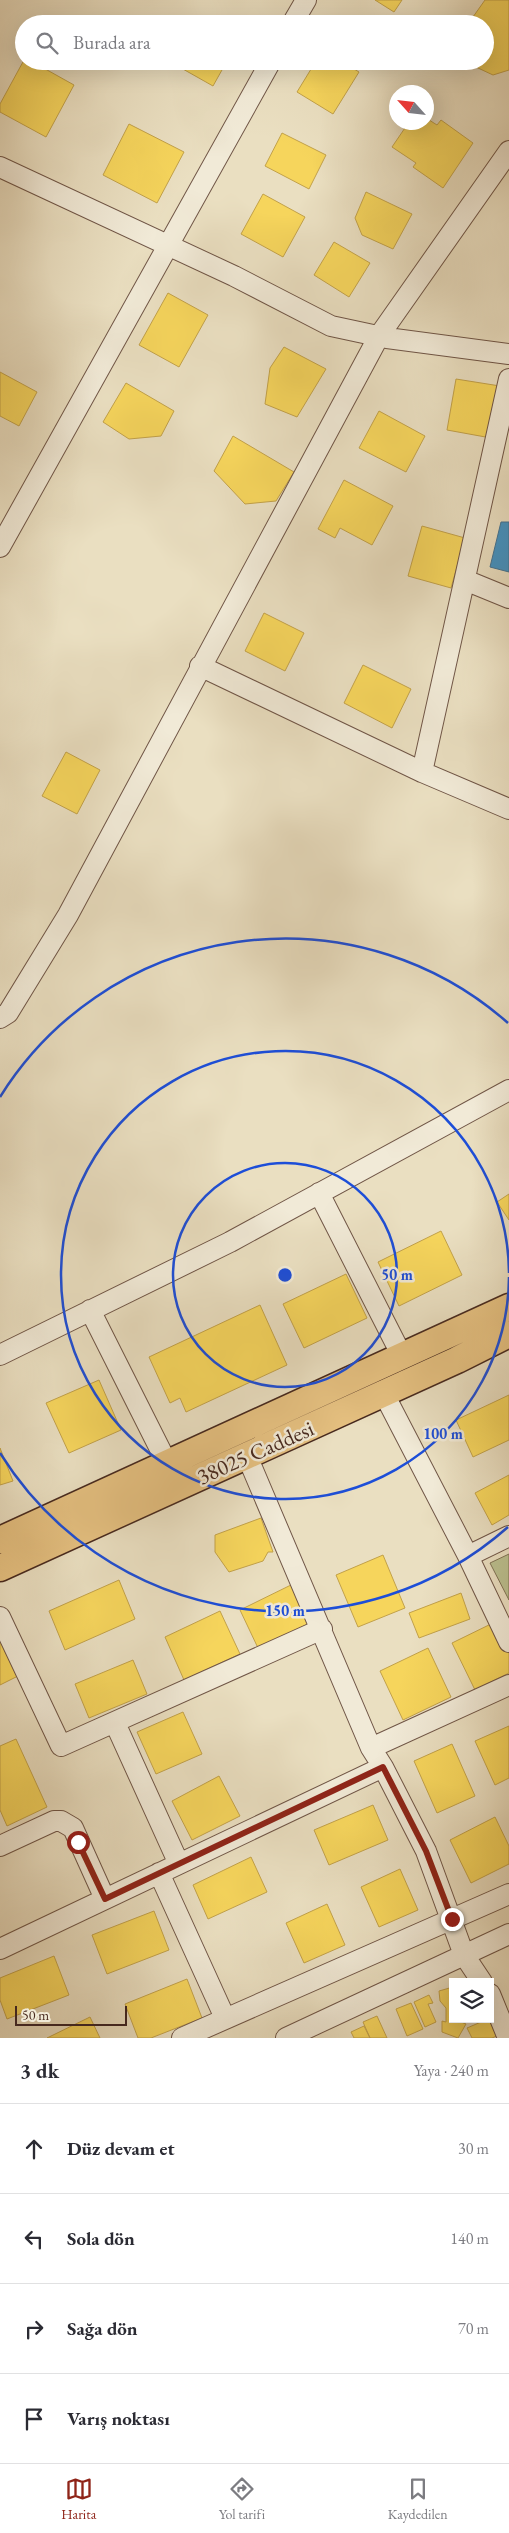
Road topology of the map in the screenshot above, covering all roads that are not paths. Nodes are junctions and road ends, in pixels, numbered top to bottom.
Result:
1 (306, 0) edge
2 (297, 15) edge
3 (266, 70) edge
4 (509, 151) edge
5 (0, 167) edge
6 (168, 245) junction
7 (379, 336) junction
8 (509, 354) edge
9 (509, 379) edge
10 (0, 547) edge
11 (465, 580) junction
12 (509, 598) edge
13 (200, 666) junction
14 (422, 772) junction
15 (509, 809) edge
16 (3, 1013) edge
17 (509, 1090) edge
18 (319, 1193) junction
19 (509, 1307) edge
20 (90, 1310) junction
21 (509, 1334) edge
22 (0, 1355) edge
23 (402, 1356) junction
24 (384, 1394) junction
25 (247, 1456) junction
26 (168, 1463) junction
27 (509, 1536) edge
28 (0, 1540) edge
29 (468, 1556) junction
30 (0, 1568) edge
31 (0, 1617) edge
32 (322, 1630) junction
33 (509, 1642) edge
34 (509, 1684) edge
35 (115, 1723) junction
36 (371, 1748) junction
37 (383, 1767) junction
38 (0, 1846) edge
39 (179, 1864) junction
40 (159, 1873) junction
41 (509, 1894) edge
42 (105, 1899) junction
43 (452, 1919) junction
44 (509, 1934) edge
45 (0, 1949) edge
46 (464, 1955) junction
47 (479, 1978) edge
48 (494, 2004) edge
49 (226, 2018) junction
50 (182, 2038) edge
51 (286, 2038) edge
52 (508, 2038) edge

1 - 2 street
3 - 6 street
4 - 7 street
5 - 6 street
6 - 7 street
6 - 10 street
7 - 8 street
7 - 13 street
9 - 11 street
11 - 12 street
11 - 14 street
13 - 14 street
13 - 16 street
14 - 15 street
17 - 18 street
18 - 20 street
18 - 23 street
19 - 23 main road, 38025 Caddesi
20 - 22 street
20 - 26 street
21 - 24 main road, 38025 Caddesi
23 - 26 main road, 38025 Caddesi
24 - 25 main road, 38025 Caddesi
24 - 29 street
25 - 30 main road, 38025 Caddesi
25 - 32 street
26 - 28 main road, 38025 Caddesi
27 - 29 street
29 - 33 street
31 - 35 street
32 - 35 street
32 - 36 street
34 - 36 street
35 - 39 street
36 - 37 street
37 - 39 street
37 - 43 street
38 - 42 street
39 - 40 street
40 - 42 street
40 - 49 street
41 - 43 street
42 - 45 street
43 - 46 street
43 - 49 street
44 - 46 street
46 - 47 street
46 - 51 street
48 - 52 street
49 - 50 street

